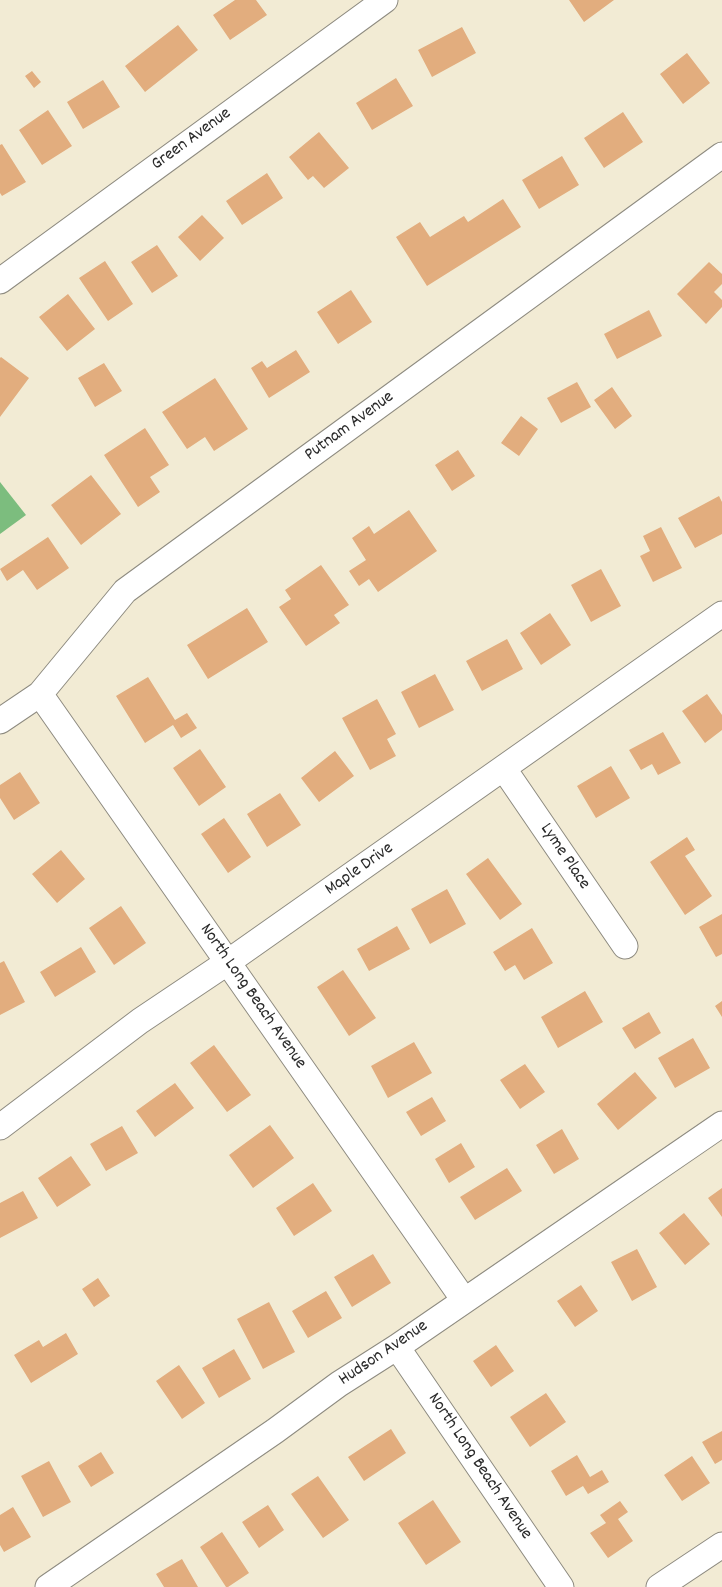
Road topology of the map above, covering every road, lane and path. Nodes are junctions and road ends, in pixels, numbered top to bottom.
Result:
1 (385, 0) edge
2 (722, 155) edge
3 (0, 281) edge
4 (722, 614) edge
5 (40, 694) junction
6 (0, 720) edge
7 (504, 769) junction
8 (625, 946) dead end
9 (228, 962) junction
10 (2, 1120) edge
11 (722, 1124) edge
12 (464, 1300) junction
13 (397, 1347) junction
14 (722, 1545) edge
15 (48, 1587) edge
16 (561, 1587) edge
17 (660, 1587) edge

1 - 3 street, Green Avenue
2 - 5 street, Putnam Avenue
4 - 7 street, Maple Drive
5 - 6 street, Putnam Avenue
5 - 9 street, North Long Beach Avenue
7 - 8 street, Lyme Place
7 - 9 street, Maple Drive
9 - 10 street, Maple Drive
9 - 12 street, North Long Beach Avenue
11 - 12 street, Hudson Avenue
12 - 13 street, Hudson Avenue
13 - 15 street, Hudson Avenue
13 - 16 street, North Long Beach Avenue
14 - 17 street

